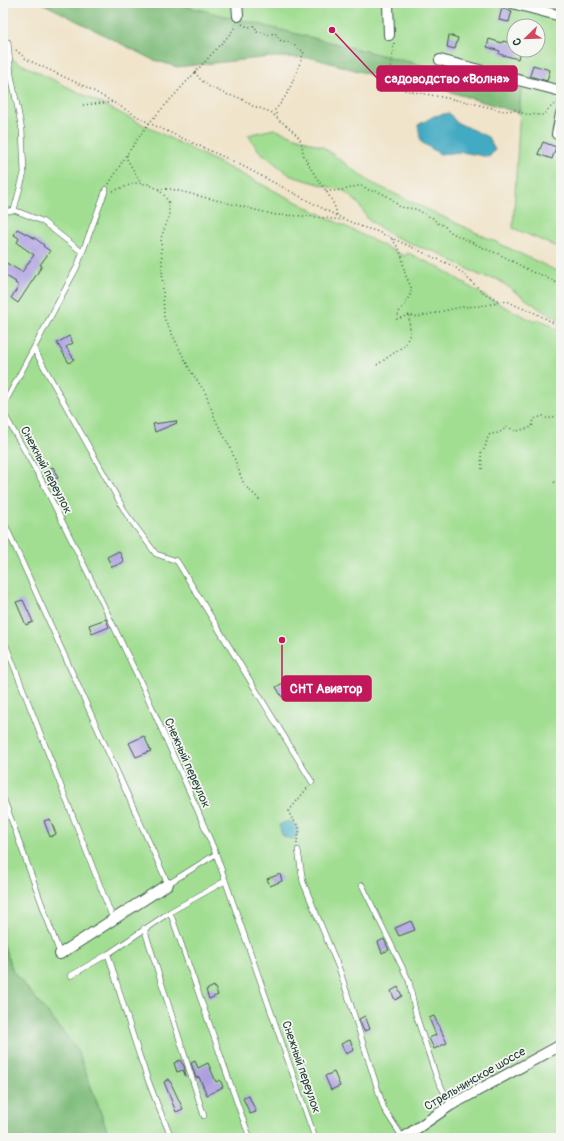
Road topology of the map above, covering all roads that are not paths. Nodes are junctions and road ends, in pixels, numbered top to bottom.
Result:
1 (237, 3) edge
2 (388, 3) edge
3 (512, 3) edge
4 (238, 16) dead end
5 (561, 16) edge
6 (389, 35) road end
7 (8, 42) road end
8 (440, 60) dead end
9 (561, 91) edge
10 (561, 114) edge
11 (561, 136) edge
12 (106, 189) road end
13 (14, 210) junction
14 (3, 212) edge
15 (82, 252) junction
16 (34, 349) junction
17 (3, 406) edge
18 (3, 412) edge
19 (3, 520) edge
20 (3, 638) edge
21 (312, 782) road end
22 (3, 798) edge
23 (298, 850) road end
24 (216, 854) junction
25 (225, 881) junction
26 (168, 884) junction
27 (362, 886) dead end
28 (170, 912) junction
29 (114, 919) junction
30 (144, 928) junction
31 (60, 954) joint
32 (108, 954) junction
33 (70, 976) dead end
34 (561, 1045) edge
35 (451, 1105) junction
36 (204, 1116) dead end
37 (172, 1138) edge
38 (250, 1138) edge
39 (315, 1138) edge
40 (403, 1138) edge

1 - 4 street
2 - 6 street
3 - 5 street
7 - 13 lane
8 - 9 street
10 - 11 street
12 - 15 lane
13 - 14 lane
13 - 15 lane
15 - 16 lane
16 - 17 lane
16 - 21 lane
18 - 24 lane, Снежный переулок
19 - 26 lane
20 - 29 lane
22 - 31 lane
23 - 40 lane
24 - 25 lane, Снежный переулок
24 - 26 lane
25 - 28 lane
25 - 39 lane, Снежный переулок
26 - 29 street
27 - 35 lane
28 - 30 lane
28 - 38 lane
29 - 31 street
30 - 32 lane
30 - 36 lane
32 - 33 lane
32 - 37 lane
34 - 35 street, Стрельнинское шоссе
35 - 40 street, Стрельнинское шоссе

